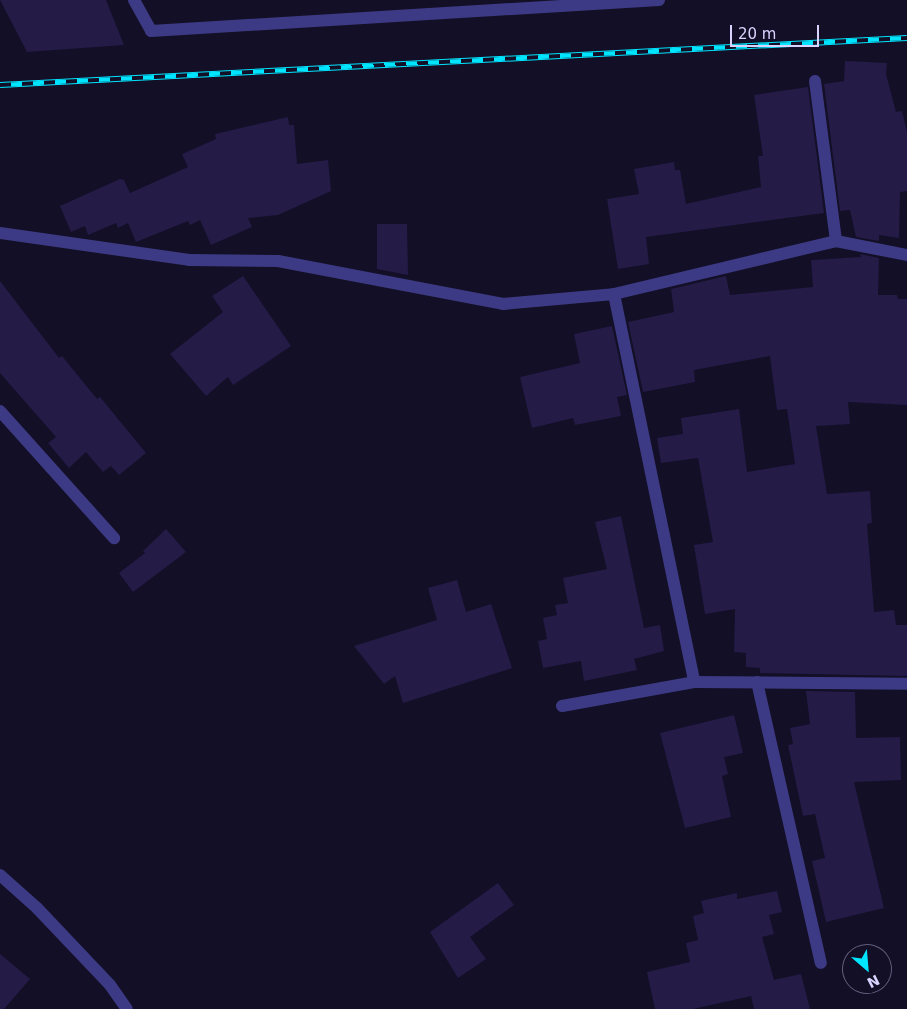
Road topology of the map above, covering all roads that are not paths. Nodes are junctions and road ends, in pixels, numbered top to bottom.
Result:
1 (134, 0) edge
2 (659, 0) edge
3 (815, 81) dead end
4 (0, 233) edge
5 (836, 241) junction
6 (907, 255) edge
7 (614, 294) junction
8 (0, 411) edge
9 (114, 538) dead end
10 (694, 682) junction
11 (757, 682) junction
12 (907, 684) edge
13 (562, 706) dead end
14 (0, 875) edge
15 (821, 963) dead end
16 (127, 1009) edge

1 - 2 street
3 - 5 street
4 - 7 street
5 - 6 street
5 - 7 street
7 - 10 street
8 - 9 street
10 - 11 street
10 - 13 street
11 - 12 street
11 - 15 street
14 - 16 street

